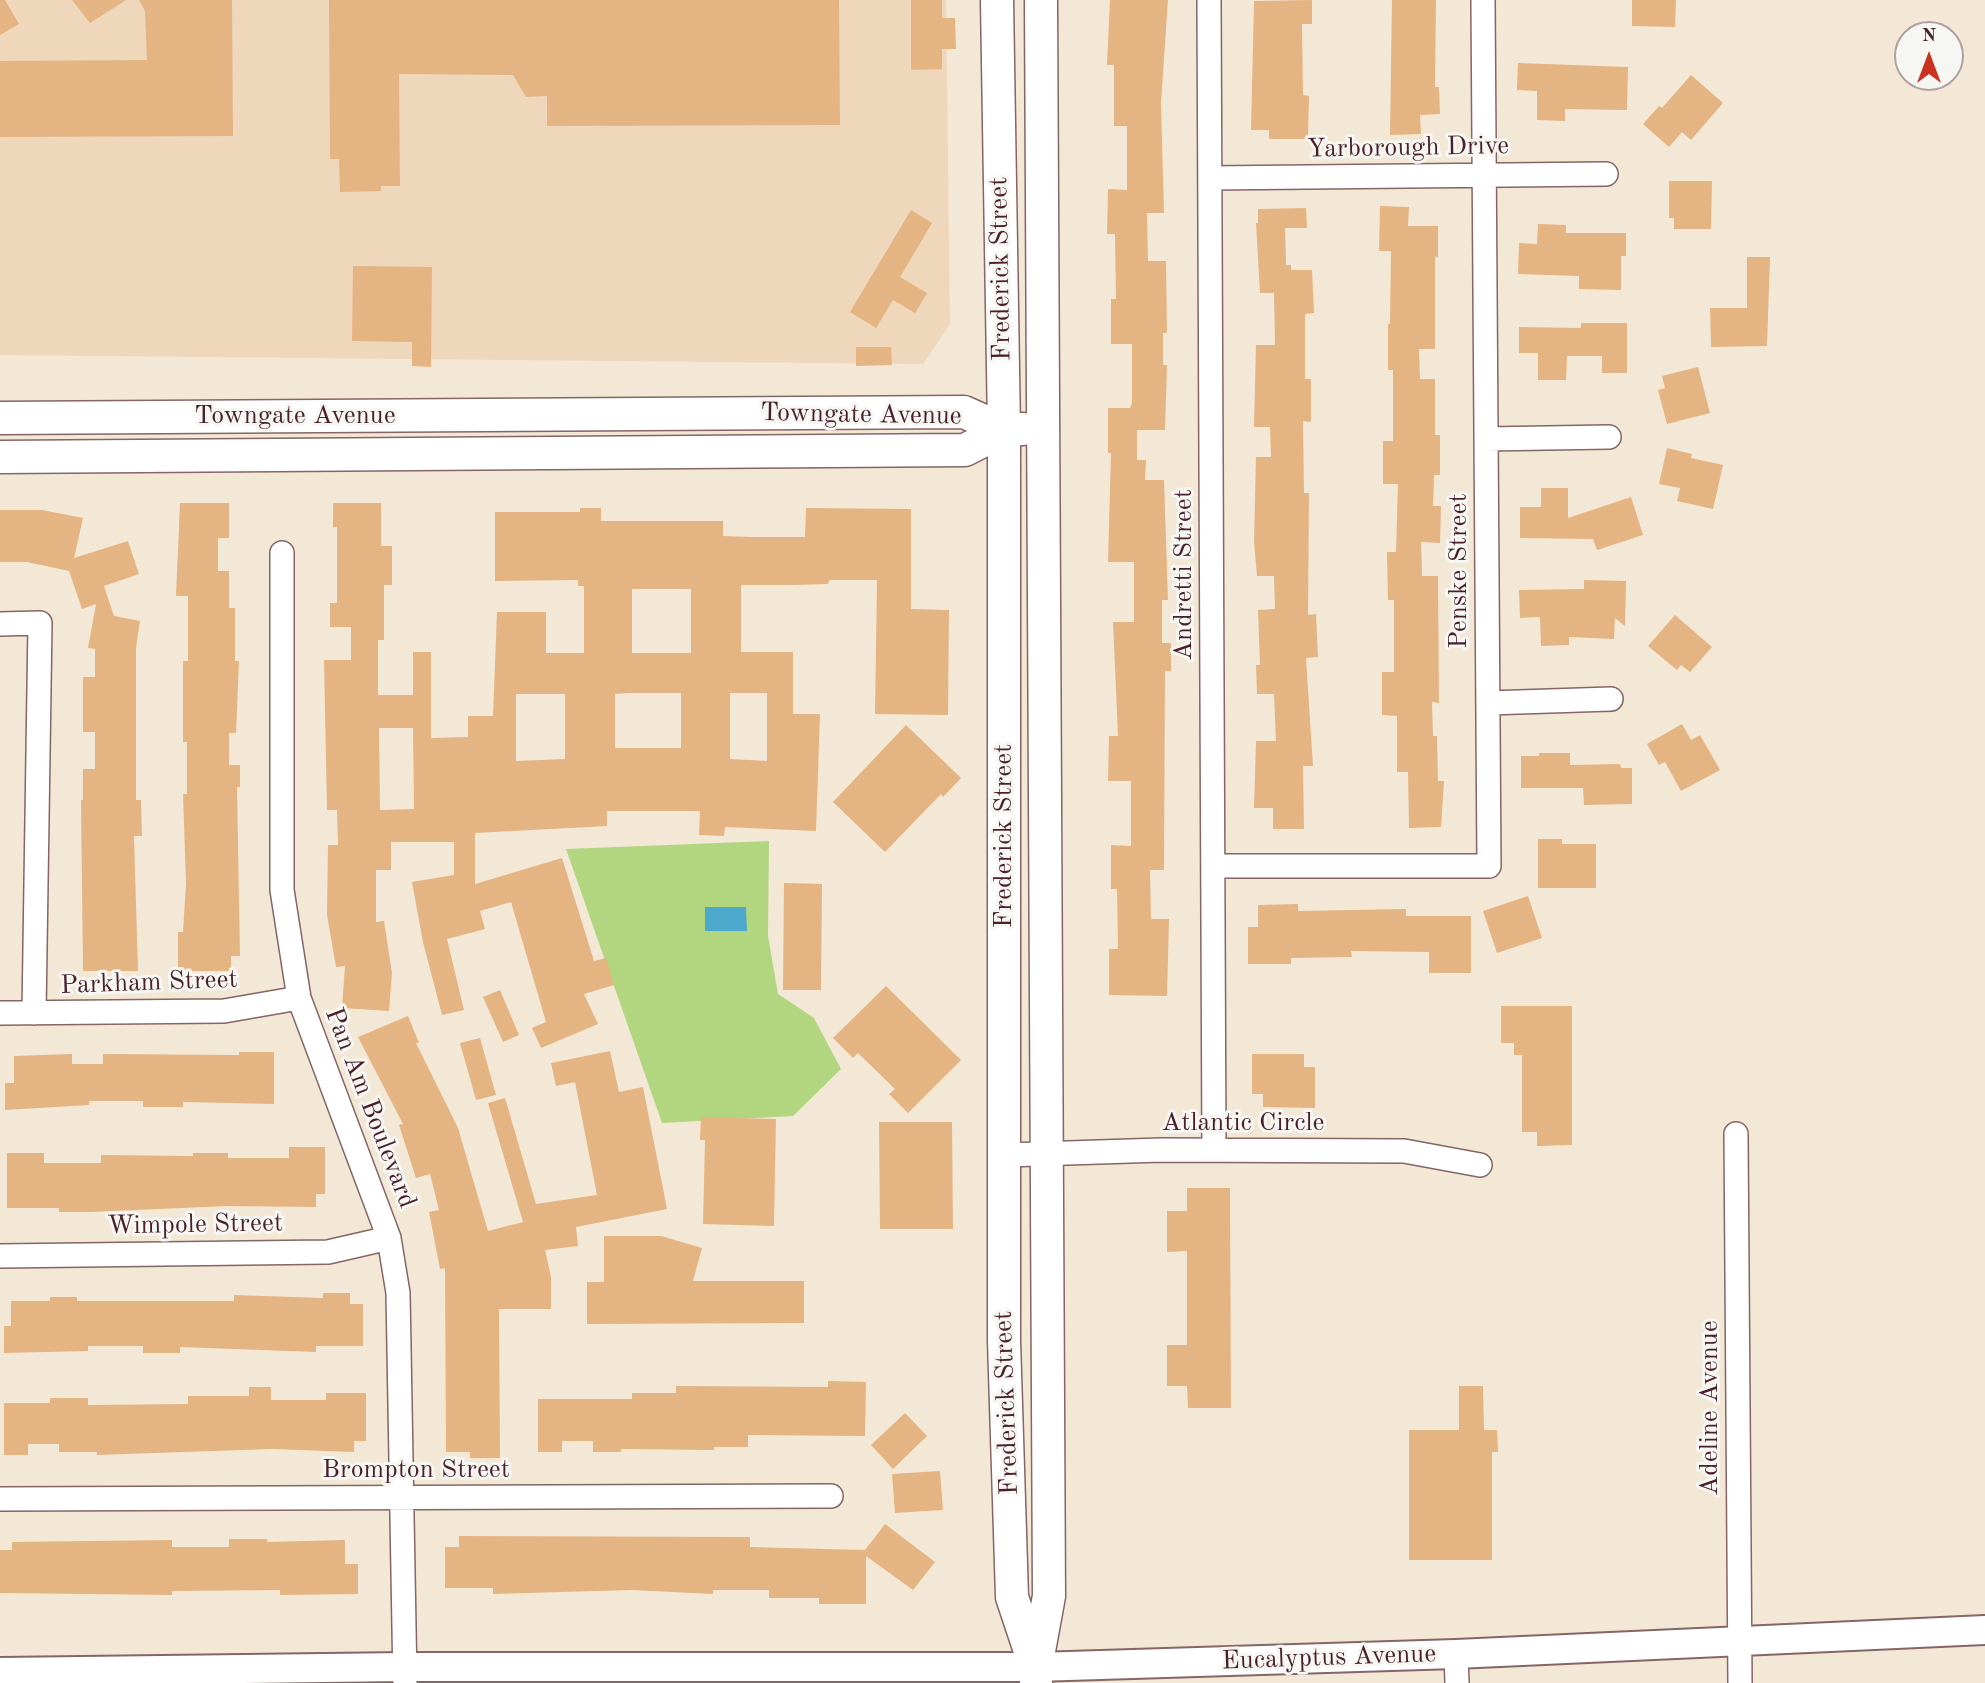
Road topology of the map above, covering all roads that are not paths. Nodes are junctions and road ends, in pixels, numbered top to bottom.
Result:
1 (997, 0) edge
2 (1041, 0) edge
3 (1209, 0) edge
4 (1483, 0) edge
5 (1606, 174) dead end
6 (1485, 175) junction
7 (1210, 178) junction
8 (626, 414) junction
9 (277, 415) junction
10 (0, 418) edge
11 (1042, 429) junction
12 (1004, 430) junction
13 (1609, 438) dead end
14 (1486, 439) junction
15 (278, 453) junction
16 (444, 453) junction
17 (0, 457) edge
18 (282, 553) dead end
19 (0, 624) edge
20 (1611, 699) dead end
21 (1488, 703) junction
22 (1213, 866) junction
23 (1004, 924) junction
24 (299, 998) junction
25 (0, 1013) edge
26 (34, 1013) junction
27 (1045, 1051) junction
28 (1736, 1133) dead end
29 (1214, 1150) junction
30 (1047, 1153) junction
31 (1006, 1155) junction
32 (1480, 1165) dead end
33 (389, 1238) junction
34 (0, 1255) edge
35 (1004, 1341) junction
36 (1048, 1459) junction
37 (831, 1496) dead end
38 (404, 1498) junction
39 (0, 1499) edge
40 (1985, 1630) edge
41 (1740, 1641) junction
42 (1456, 1654) junction
43 (0, 1672) edge
44 (405, 1675) edge
45 (1036, 1675) edge
46 (1457, 1683) edge
47 (1740, 1683) edge

1 - 12 main road, Frederick Street
2 - 11 main road, Frederick Street
3 - 7 street, Andretti Street
4 - 6 street, Penske Street
5 - 6 street, Yarborough Drive
6 - 7 street, Yarborough Drive
6 - 14 street, Penske Street
7 - 22 street, Andretti Street
8 - 9 main road, Towngate Avenue
8 - 12 main road, Towngate Avenue
8 - 16 main road
9 - 10 main road, Towngate Avenue
9 - 15 main road
11 - 12 main road
11 - 27 main road, Frederick Street
12 - 16 main road, Towngate Avenue
12 - 23 main road, Frederick Street
13 - 14 street
14 - 21 street, Penske Street
15 - 16 main road, Towngate Avenue
15 - 17 main road, Towngate Avenue
18 - 24 street, Pan Am Boulevard
19 - 26 street
20 - 21 street
21 - 22 street, Penske Street
22 - 29 street, Andretti Street
23 - 27 main road
23 - 31 main road, Frederick Street
24 - 26 street, Parkham Street
24 - 33 street, Pan Am Boulevard
25 - 26 street, Parkham Street
27 - 30 main road, Frederick Street
28 - 41 street, Adeline Avenue
29 - 30 street, Atlantic Circle
29 - 32 street, Atlantic Circle
30 - 31 street, Atlantic Circle
30 - 36 main road, Frederick Street
31 - 35 main road, Frederick Street
33 - 34 street, Wimpole Street
33 - 38 street, Pan Am Boulevard
35 - 36 main road
35 - 45 main road, Frederick Street
36 - 45 main road, Frederick Street
37 - 38 street, Brompton Street
38 - 39 street, Brompton Street
38 - 44 street, Pan Am Boulevard
40 - 41 street, Eucalyptus Avenue
41 - 42 street, Eucalyptus Avenue
41 - 47 street, Adeline Avenue
42 - 45 street, Eucalyptus Avenue
42 - 46 street
43 - 44 street, Eucalyptus Avenue
44 - 45 street, Eucalyptus Avenue

